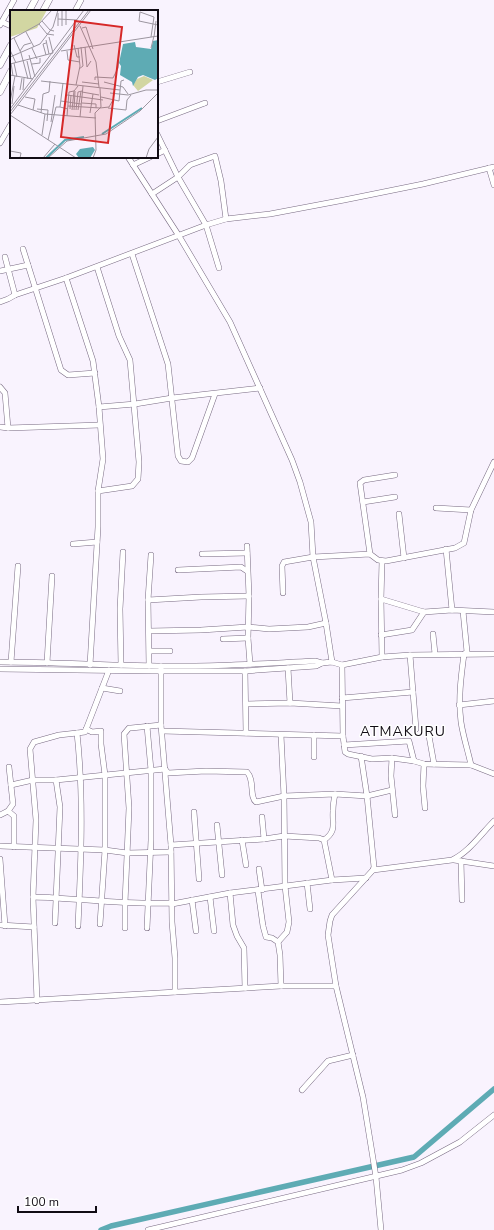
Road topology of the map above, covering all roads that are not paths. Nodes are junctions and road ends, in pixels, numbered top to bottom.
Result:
1 (14, 0) edge
2 (35, 0) edge
3 (50, 0) edge
4 (82, 0) edge
5 (44, 9) edge
6 (30, 10) edge
7 (77, 10) edge
8 (1, 23) edge
9 (10, 47) edge
10 (0, 64) edge
11 (190, 72) dead end
12 (10, 74) edge
13 (158, 82) edge
14 (0, 92) edge
15 (205, 103) dead end
16 (158, 121) edge
17 (10, 126) edge
18 (158, 136) edge
19 (0, 143) edge
20 (165, 150) junction
21 (158, 154) edge
22 (129, 158) edge
23 (148, 158) edge
24 (133, 165) junction
25 (492, 167) edge
26 (178, 177) junction
27 (494, 186) edge
28 (152, 194) junction
29 (226, 219) junction
30 (206, 225) junction
31 (179, 236) junction
32 (23, 249) dead end
33 (132, 254) junction
34 (5, 257) dead end
35 (28, 265) junction
36 (97, 267) junction
37 (219, 268) dead end
38 (8, 269) junction
39 (0, 271) edge
40 (66, 278) junction
41 (35, 288) junction
42 (15, 295) junction
43 (0, 302) edge
44 (95, 373) junction
45 (0, 387) edge
46 (260, 388) junction
47 (215, 394) junction
48 (172, 398) junction
49 (135, 404) junction
50 (100, 407) junction
51 (100, 425) junction
52 (0, 427) edge
53 (8, 428) junction
54 (494, 462) edge
55 (396, 475) dead end
56 (98, 491) junction
57 (395, 497) dead end
58 (363, 502) junction
59 (436, 508) dead end
60 (471, 510) junction
61 (399, 514) dead end
62 (97, 542) junction
63 (73, 544) dead end
64 (247, 546) dead end
65 (446, 549) junction
66 (122, 552) dead end
67 (247, 553) junction
68 (202, 554) dead end
69 (370, 554) junction
70 (151, 555) dead end
71 (313, 557) junction
72 (404, 558) junction
73 (382, 561) junction
74 (18, 566) dead end
75 (178, 570) dead end
76 (247, 571) junction
77 (52, 576) dead end
78 (283, 593) dead end
79 (249, 596) junction
80 (381, 599) junction
81 (148, 600) junction
82 (452, 610) junction
83 (463, 611) junction
84 (424, 612) junction
85 (494, 612) edge
86 (326, 623) junction
87 (248, 627) junction
88 (149, 631) junction
89 (433, 634) dead end
90 (381, 635) junction
91 (248, 638) junction
92 (223, 639) dead end
93 (150, 651) junction
94 (170, 651) dead end
95 (435, 654) junction
96 (464, 654) junction
97 (494, 654) edge
98 (410, 655) junction
99 (382, 657) junction
100 (0, 662) edge
101 (11, 662) junction
102 (332, 662) junction
103 (47, 663) junction
104 (322, 663) junction
105 (250, 664) junction
106 (121, 665) junction
107 (342, 665) junction
108 (90, 666) junction
109 (149, 666) junction
110 (288, 668) junction
111 (0, 669) edge
112 (161, 669) junction
113 (109, 670) junction
114 (245, 671) junction
115 (102, 688) junction
116 (120, 691) dead end
117 (413, 692) junction
118 (342, 698) junction
119 (494, 701) edge
120 (290, 703) junction
121 (246, 704) junction
122 (459, 705) junction
123 (342, 706) junction
124 (162, 725) junction
125 (147, 726) junction
126 (86, 729) junction
127 (416, 729) dead end
128 (162, 731) junction
129 (78, 733) junction
130 (246, 733) junction
131 (281, 735) junction
132 (314, 735) junction
133 (343, 736) junction
134 (429, 736) dead end
135 (344, 745) junction
136 (361, 756) junction
137 (314, 757) dead end
138 (392, 758) junction
139 (414, 761) junction
140 (424, 764) junction
141 (434, 764) junction
142 (471, 764) junction
143 (9, 767) dead end
144 (165, 769) junction
145 (151, 770) junction
146 (127, 772) junction
147 (494, 774) edge
148 (105, 775) junction
149 (80, 777) junction
150 (33, 780) junction
151 (56, 780) junction
152 (11, 785) junction
153 (392, 790) junction
154 (335, 794) junction
155 (284, 796) junction
156 (367, 796) junction
157 (426, 808) dead end
158 (8, 811) junction
159 (194, 812) dead end
160 (0, 815) edge
161 (395, 815) dead end
162 (262, 817) dead end
163 (494, 821) edge
164 (217, 825) dead end
165 (284, 836) junction
166 (264, 839) junction
167 (242, 840) junction
168 (324, 840) junction
169 (219, 842) junction
170 (196, 843) junction
171 (0, 846) edge
172 (171, 846) junction
173 (14, 847) junction
174 (35, 847) junction
175 (58, 849) junction
176 (81, 849) junction
177 (105, 850) junction
178 (150, 852) junction
179 (170, 852) junction
180 (127, 853) junction
181 (0, 859) edge
182 (452, 860) junction
183 (461, 861) junction
184 (246, 865) dead end
185 (494, 866) edge
186 (259, 869) dead end
187 (373, 870) junction
188 (222, 875) dead end
189 (366, 878) junction
190 (199, 879) dead end
191 (332, 880) junction
192 (307, 883) junction
193 (285, 886) junction
194 (260, 890) junction
195 (230, 893) junction
196 (33, 897) junction
197 (210, 897) junction
198 (57, 898) junction
199 (79, 899) junction
200 (192, 900) junction
201 (462, 900) dead end
202 (102, 901) junction
203 (125, 903) junction
204 (148, 904) junction
205 (172, 904) junction
206 (310, 909) dead end
207 (55, 923) dead end
208 (100, 924) dead end
209 (3, 926) edge
210 (34, 926) junction
211 (78, 926) dead end
212 (125, 928) dead end
213 (147, 928) dead end
214 (196, 931) dead end
215 (214, 931) dead end
216 (278, 942) junction
217 (281, 986) junction
218 (336, 986) junction
219 (245, 988) junction
220 (175, 992) junction
221 (37, 1001) junction
222 (0, 1002) edge
223 (353, 1055) junction
224 (302, 1090) dead end
225 (494, 1115) edge
226 (376, 1175) junction
227 (148, 1230) edge
228 (381, 1230) edge

1 - 8 street
2 - 6 main road
3 - 5 main road
4 - 7 street
9 - 10 main road
11 - 13 street
12 - 14 main road
15 - 16 street
17 - 19 street
18 - 20 street
20 - 21 street
20 - 26 street
22 - 24 street
23 - 24 street
24 - 28 street
25 - 27 street
25 - 29 street
26 - 28 street
26 - 29 street
26 - 30 street
28 - 31 street
29 - 30 street
30 - 31 street
30 - 37 street
31 - 33 street
31 - 46 street
32 - 35 street
33 - 36 street
33 - 48 street
34 - 38 street
35 - 38 street
35 - 41 street
36 - 40 street
36 - 49 street
38 - 39 street
38 - 42 street
40 - 41 street
40 - 44 street
41 - 42 street
41 - 44 street
42 - 43 street
44 - 50 street
45 - 53 street
46 - 47 street
46 - 71 street
47 - 48 street
47 - 48 street
48 - 49 street
49 - 50 street
49 - 56 street
50 - 51 street
51 - 53 street
51 - 56 street
52 - 53 street
54 - 60 street
55 - 58 street
56 - 62 street
57 - 58 street
58 - 69 street
59 - 60 street
60 - 65 street
61 - 72 street
62 - 63 street
62 - 108 street
64 - 67 street
65 - 72 street
65 - 82 street
66 - 106 street
67 - 68 street
67 - 76 street
69 - 71 street
69 - 73 street
70 - 81 street
71 - 78 street
71 - 86 street
72 - 73 street
73 - 80 street
74 - 101 street
75 - 76 street
76 - 79 street
77 - 103 street
79 - 81 street
79 - 87 street
80 - 84 street
80 - 90 street
81 - 88 street
82 - 83 street
82 - 84 street
83 - 85 street
83 - 96 street
84 - 90 street
86 - 87 street
86 - 102 street
87 - 88 street
87 - 91 street
88 - 93 street
89 - 95 street
90 - 99 street
91 - 92 street
91 - 105 street
93 - 94 street
93 - 109 street
95 - 96 street
95 - 98 street
96 - 97 street
96 - 122 street
98 - 99 street
98 - 117 street
99 - 107 street
100 - 101 street
101 - 103 street
102 - 104 street
102 - 107 street
103 - 108 street
104 - 105 street
104 - 110 street
105 - 112 street
106 - 108 street
106 - 109 street
107 - 118 street
109 - 112 street
110 - 114 street
110 - 120 street
111 - 113 street
112 - 113 street
112 - 114 street
112 - 124 street
113 - 115 street
114 - 121 street
115 - 116 street
115 - 126 street
117 - 118 street
117 - 127 street
118 - 123 street
119 - 122 street
120 - 121 street
120 - 123 street
121 - 130 street
122 - 142 street
123 - 133 street
124 - 125 street
124 - 128 street
125 - 145 street
125 - 146 street
126 - 129 street
126 - 148 street
128 - 130 street
128 - 144 street
129 - 149 street
129 - 150 street
130 - 131 street
131 - 132 street
131 - 155 street
132 - 133 street
132 - 137 street
133 - 135 street
134 - 141 street
135 - 136 street
135 - 139 street
136 - 138 street
136 - 156 street
138 - 139 street
138 - 153 street
139 - 140 street
140 - 141 street
140 - 157 street
141 - 142 street
142 - 147 street
143 - 152 street
144 - 145 street
144 - 155 street
144 - 172 street
145 - 146 street
145 - 178 street
146 - 148 street
146 - 180 street
148 - 149 street
148 - 177 street
149 - 151 street
149 - 176 street
150 - 151 street
150 - 152 street
150 - 174 street
151 - 175 street
152 - 158 street
153 - 156 street
153 - 161 street
154 - 155 street
154 - 156 street
154 - 168 street
155 - 165 street
156 - 187 street
158 - 160 street
158 - 173 street
159 - 170 street
162 - 166 street
163 - 182 street
164 - 169 street
165 - 166 street
165 - 168 street
165 - 193 street
166 - 167 street
167 - 169 street
167 - 184 street
168 - 191 street
169 - 170 street
169 - 188 street
170 - 172 street
170 - 190 street
171 - 173 street
172 - 179 street
173 - 174 street
174 - 175 street
174 - 196 street
175 - 176 street
175 - 198 street
176 - 177 street
176 - 199 street
177 - 180 street
177 - 202 street
178 - 179 street
178 - 180 street
178 - 204 street
179 - 205 street
180 - 203 street
181 - 209 street
182 - 183 street
182 - 187 street
183 - 185 street
183 - 201 street
186 - 194 street
187 - 189 street
189 - 191 street
189 - 218 street
191 - 192 street
192 - 193 street
192 - 206 street
193 - 194 street
193 - 216 street
194 - 195 street
194 - 216 street
195 - 197 street
195 - 219 street
196 - 198 street
196 - 210 street
197 - 200 street
197 - 215 street
198 - 199 street
198 - 207 street
199 - 202 street
199 - 211 street
200 - 205 street
200 - 214 street
202 - 203 street
202 - 208 street
203 - 204 street
203 - 212 street
204 - 205 street
204 - 213 street
205 - 220 street
209 - 210 street
210 - 221 street
216 - 217 street
217 - 218 street
217 - 219 street
218 - 223 street
219 - 220 street
220 - 221 street
221 - 222 street
223 - 224 street
223 - 226 street
225 - 226 street
226 - 227 street
226 - 228 street

